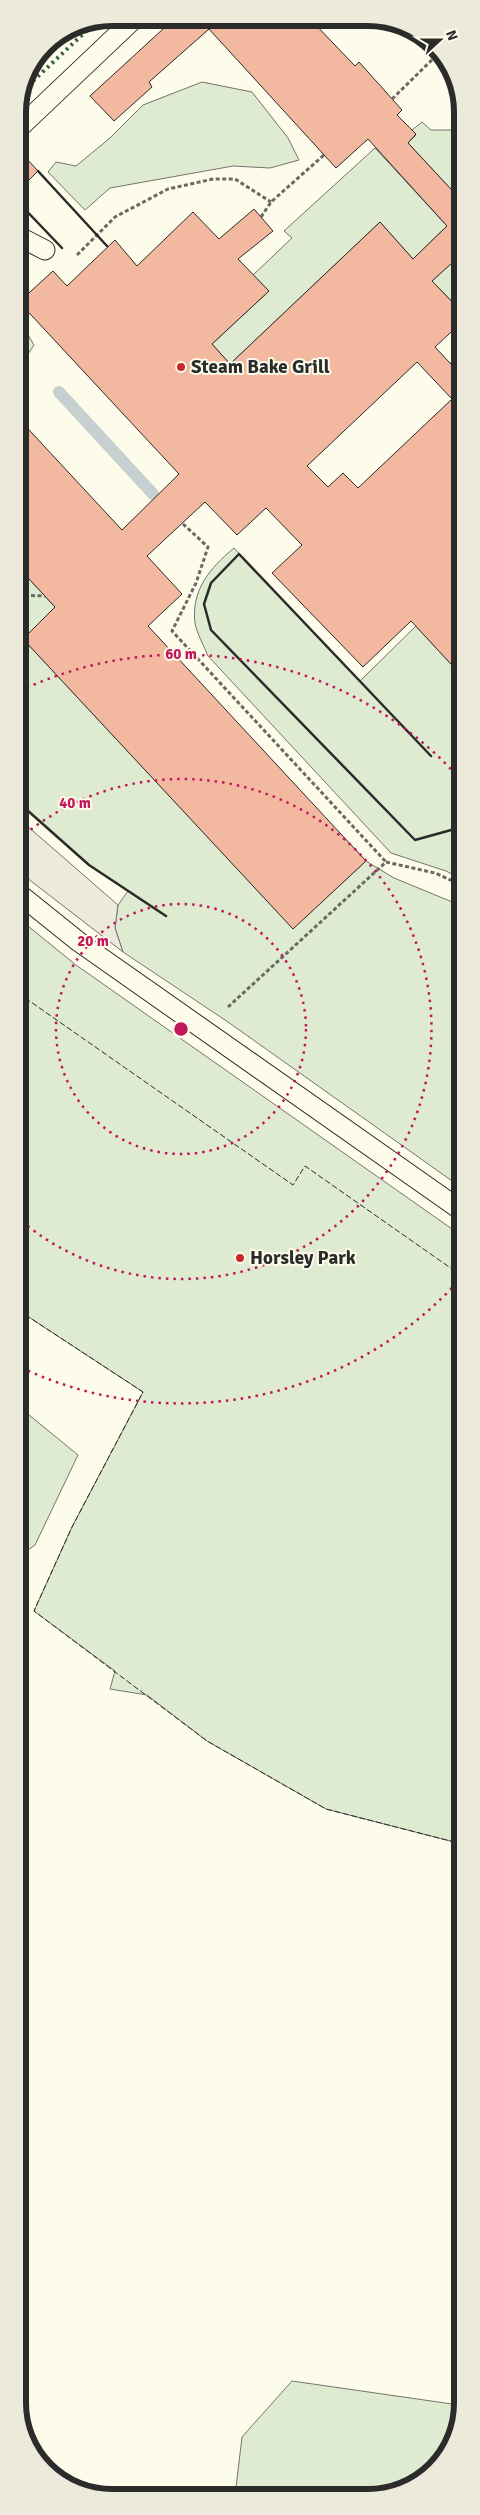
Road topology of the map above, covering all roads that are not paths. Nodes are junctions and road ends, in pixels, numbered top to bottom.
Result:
1 (127, 26) edge
2 (26, 121) edge
3 (26, 240) edge
4 (45, 250) road end
5 (26, 899) edge
6 (454, 1205) edge

1 - 2 lane
3 - 4 lane
5 - 6 lane

